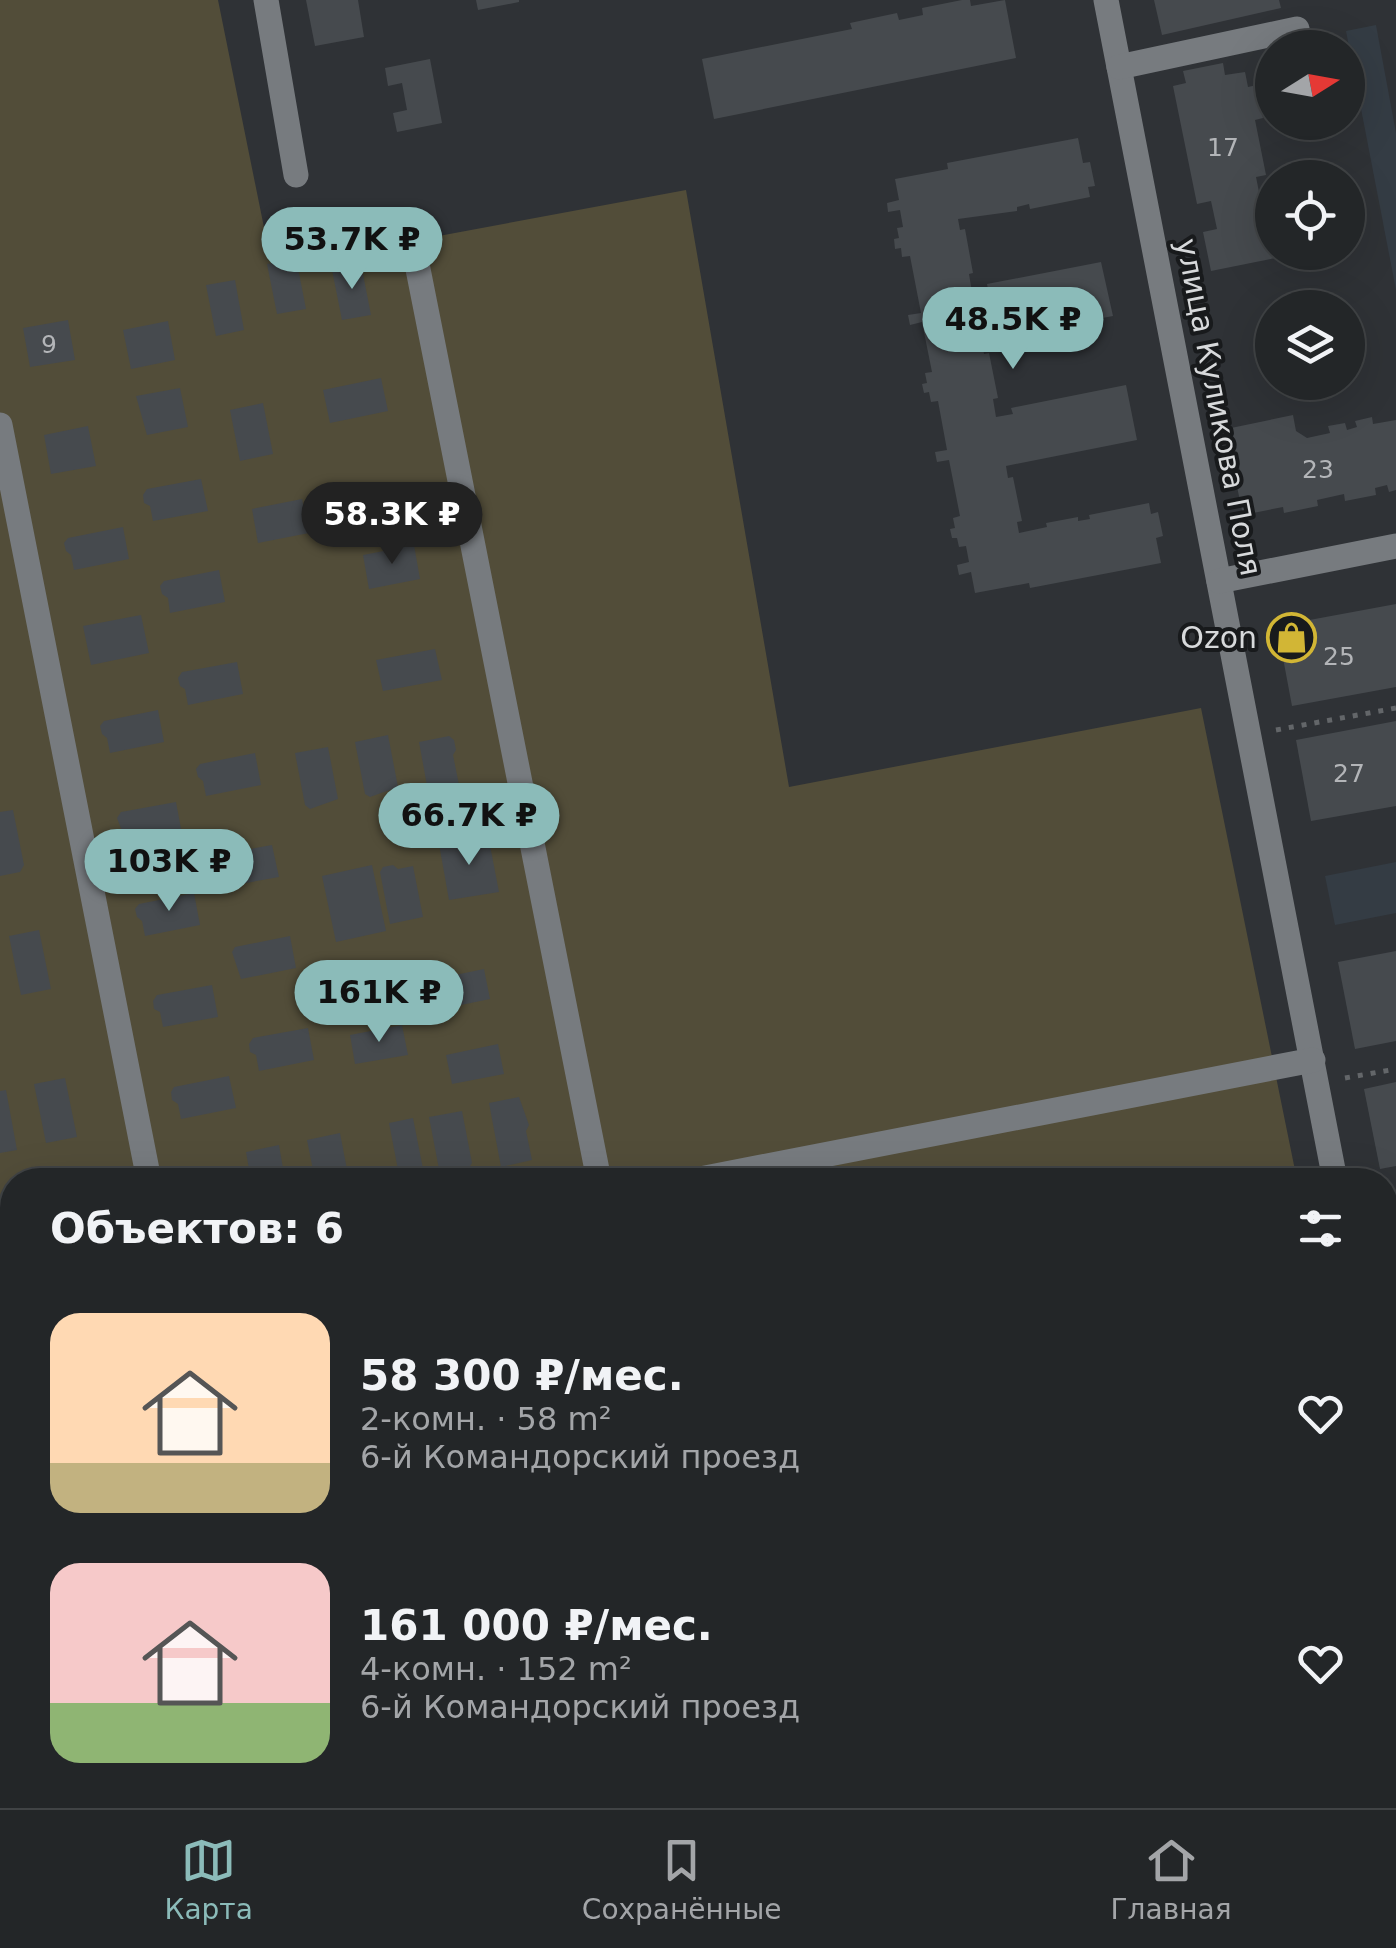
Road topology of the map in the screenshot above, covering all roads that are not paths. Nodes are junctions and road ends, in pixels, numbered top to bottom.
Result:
1 (266, 0) edge
2 (1106, 0) edge
3 (1255, 39) edge
4 (1119, 67) junction
5 (296, 175) dead end
6 (416, 259) dead end
7 (0, 424) edge
8 (1396, 546) edge
9 (1219, 582) junction
10 (1315, 1072) junction
11 (147, 1168) edge
12 (597, 1168) edge
13 (764, 1168) edge
14 (1332, 1168) edge

1 - 5 street
2 - 4 street, улица Куликова Поля
3 - 4 street
4 - 9 street, улица Куликова Поля
6 - 12 street
7 - 11 street
8 - 9 street
9 - 10 street, улица Куликова Поля
10 - 13 street
10 - 14 street, улица Куликова Поля

